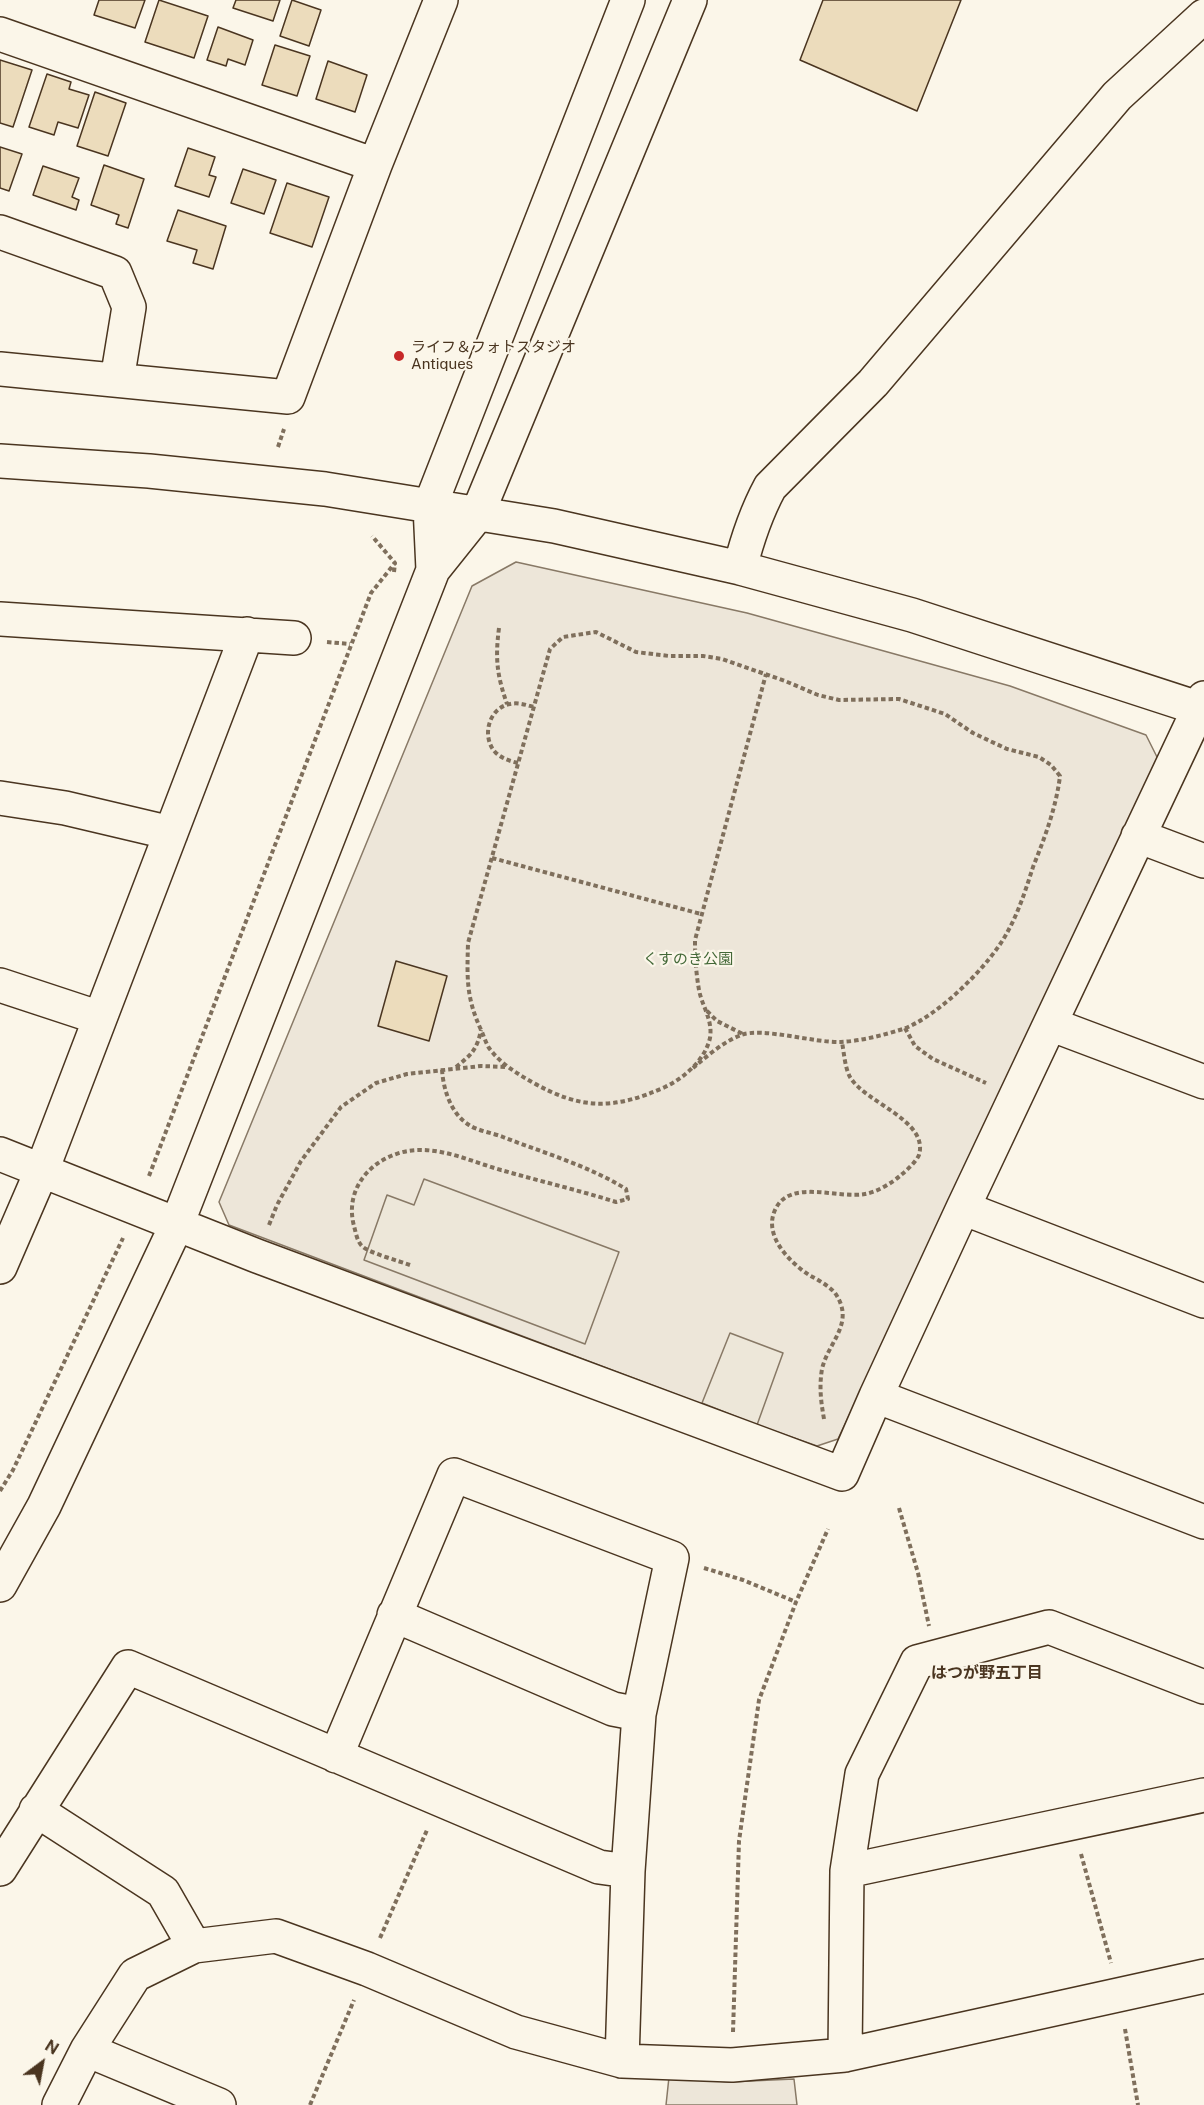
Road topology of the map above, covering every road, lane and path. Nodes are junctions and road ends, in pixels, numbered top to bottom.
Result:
1 (441, 0) edge
2 (628, 0) edge
3 (690, 0) edge
4 (1204, 16) edge
5 (0, 34) edge
6 (375, 165) junction
7 (0, 232) edge
8 (0, 369) edge
9 (117, 380) junction
10 (0, 461) edge
11 (430, 506) junction
12 (477, 515) junction
13 (372, 536) dead end
14 (740, 568) junction
15 (433, 570) junction
16 (0, 618) edge
17 (499, 628) dead end
18 (247, 634) junction
19 (294, 638) dead end
20 (766, 674) junction
21 (507, 704) junction
22 (1203, 706) edge
23 (534, 707) junction
24 (518, 763) junction
25 (0, 798) edge
26 (171, 833) junction
27 (1138, 836) junction
28 (492, 858) junction
29 (1204, 861) edge
30 (701, 914) junction
31 (0, 985) edge
32 (706, 1011) junction
33 (100, 1017) junction
34 (1050, 1024) junction
35 (905, 1028) junction
36 (481, 1030) junction
37 (743, 1034) junction
38 (842, 1042) junction
39 (507, 1067) junction
40 (454, 1068) junction
41 (693, 1068) junction
42 (442, 1069) junction
43 (1204, 1082) edge
44 (1016, 1096) junction
45 (0, 1154) edge
46 (42, 1170) junction
47 (137, 1208) junction
48 (963, 1208) junction
49 (177, 1224) junction
50 (257, 1256) junction
51 (410, 1265) dead end
52 (0, 1267) edge
53 (1204, 1301) edge
54 (876, 1396) junction
55 (824, 1419) dead end
56 (0, 1491) edge
57 (899, 1508) dead end
58 (1204, 1521) edge
59 (828, 1529) dead end
60 (743, 1580) dead end
61 (0, 1584) edge
62 (796, 1602) junction
63 (394, 1616) junction
64 (936, 1658) junction
65 (1204, 1687) edge
66 (639, 1714) junction
67 (336, 1756) junction
68 (1204, 1796) edge
69 (36, 1810) junction
70 (0, 1869) edge
71 (628, 1871) junction
72 (847, 1871) junction
73 (194, 1946) junction
74 (1204, 1976) edge
75 (87, 2050) junction
76 (845, 2055) junction
77 (622, 2061) junction
78 (732, 2065) junction
79 (59, 2105) edge
80 (219, 2105) edge

1 - 6 street
2 - 11 street
3 - 12 street
4 - 14 street
5 - 6 street
6 - 9 street
7 - 9 street
8 - 9 street
10 - 11 street
11 - 12 street
11 - 15 street
12 - 14 street
12 - 15 street
13 - 47 path
14 - 22 street
15 - 49 street
16 - 18 street
17 - 21 path
18 - 19 street
18 - 26 street
20 - 23 path
20 - 30 path
20 - 35 path
21 - 23 path
21 - 24 path
22 - 27 street
23 - 24 path
24 - 28 path
25 - 26 street
26 - 33 street
27 - 29 street
27 - 34 street
28 - 30 path
28 - 36 path
30 - 32 path
31 - 33 street
32 - 37 path
32 - 41 path
33 - 46 street
34 - 43 street
34 - 44 street
35 - 38 path
35 - 44 path
36 - 39 path
36 - 40 path
37 - 38 path
37 - 41 path
38 - 55 path
39 - 40 path
39 - 41 path
40 - 42 path
42 - 50 path
42 - 51 path
44 - 48 street
45 - 46 street
46 - 47 street
46 - 52 street
47 - 49 street
47 - 56 path
48 - 53 street
48 - 54 street
49 - 50 street
49 - 61 street
50 - 54 street
54 - 58 street
57 - 64 path
59 - 62 path
60 - 62 path
62 - 78 path
63 - 66 street
63 - 66 street
63 - 67 street
64 - 65 street
64 - 72 street
66 - 71 street
67 - 69 street
67 - 71 street
68 - 72 street
69 - 70 street
69 - 73 street
71 - 77 street
72 - 76 street
73 - 75 street
73 - 77 street
74 - 76 street
75 - 79 street
75 - 80 street
76 - 78 street
77 - 78 street

